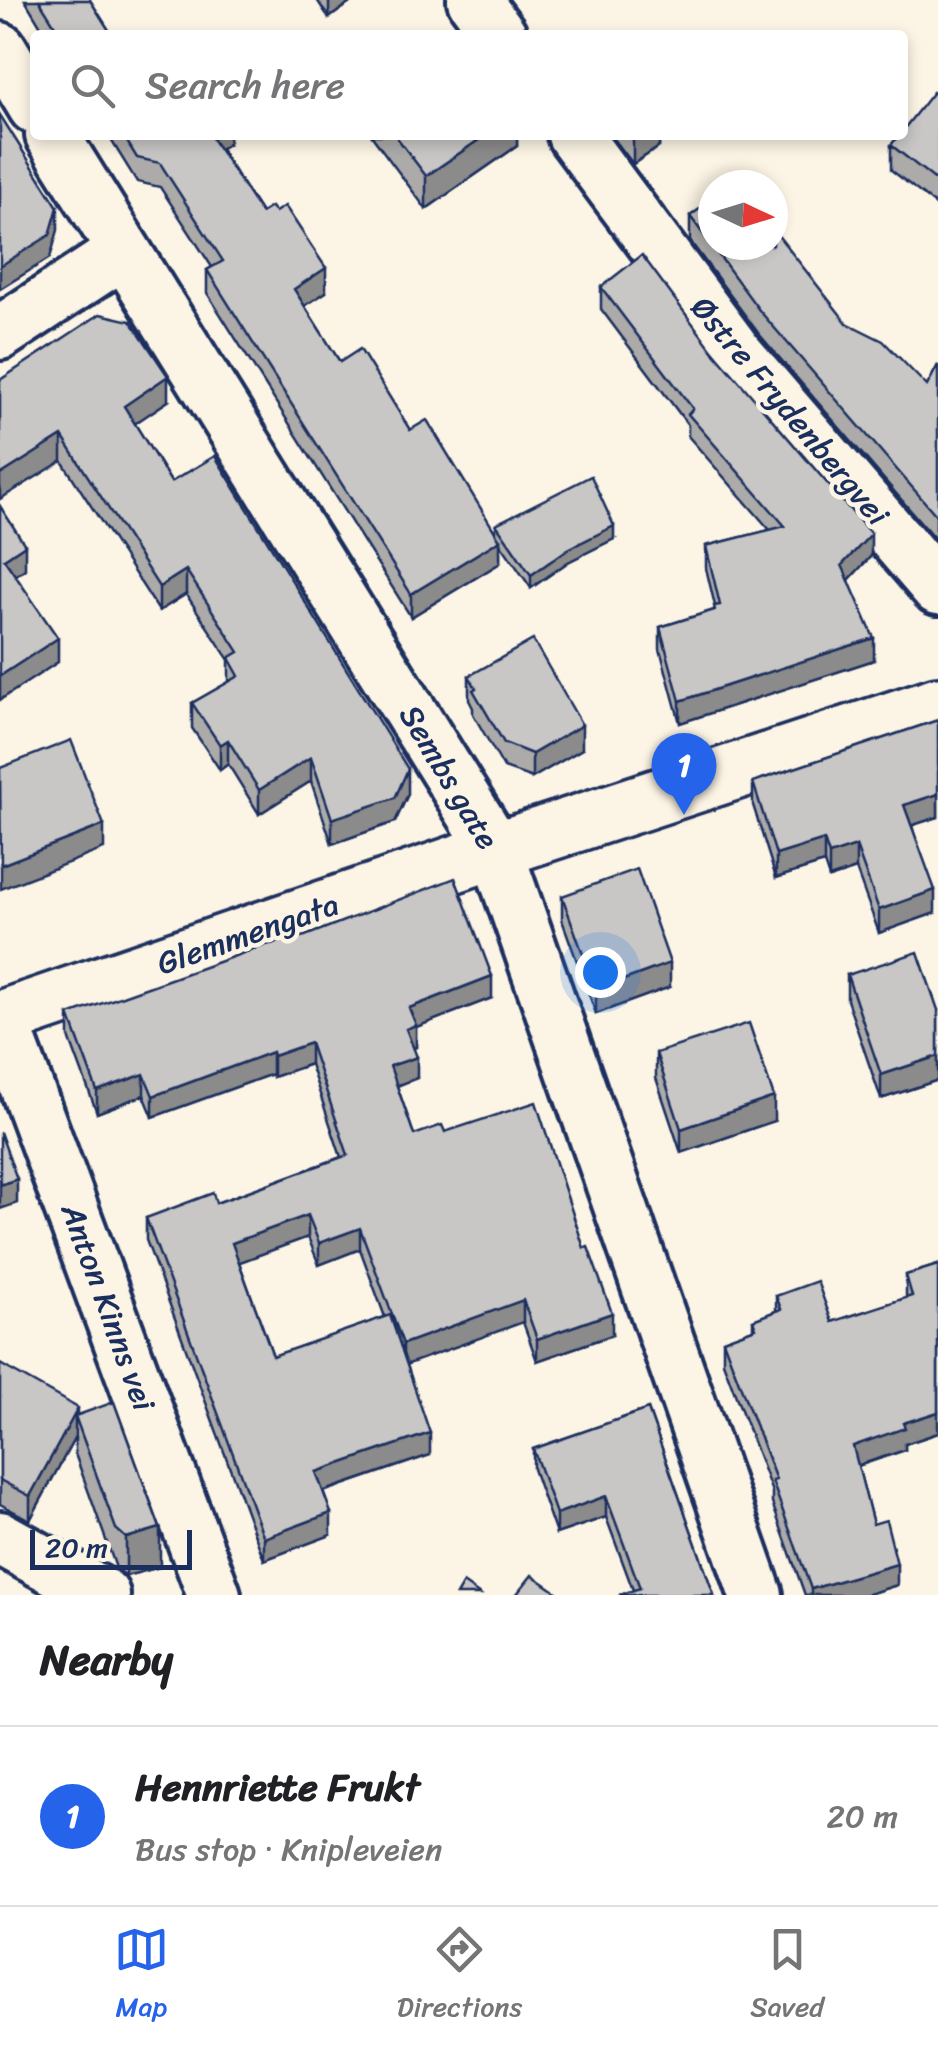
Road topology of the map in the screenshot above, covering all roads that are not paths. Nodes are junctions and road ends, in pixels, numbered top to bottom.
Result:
1 (474, 0) edge
2 (496, 30) edge
3 (0, 49) edge
4 (30, 99) edge
5 (55, 140) edge
6 (578, 140) edge
7 (122, 252) junction
8 (0, 333) edge
9 (938, 588) edge
10 (938, 705) edge
11 (496, 850) junction
12 (0, 1018) edge
13 (0, 1538) edge
14 (103, 1595) edge
15 (214, 1595) edge
16 (756, 1595) edge

1 - 2 street
3 - 4 street
5 - 7 street, Sembs gate
6 - 9 street, Østre Frydenbergvei
7 - 8 street
7 - 11 street, Sembs gate
10 - 11 street, Glemmengata
11 - 12 street, Glemmengata
11 - 16 street, Sembs gate
12 - 15 street, Anton Kinns vei
13 - 14 street

